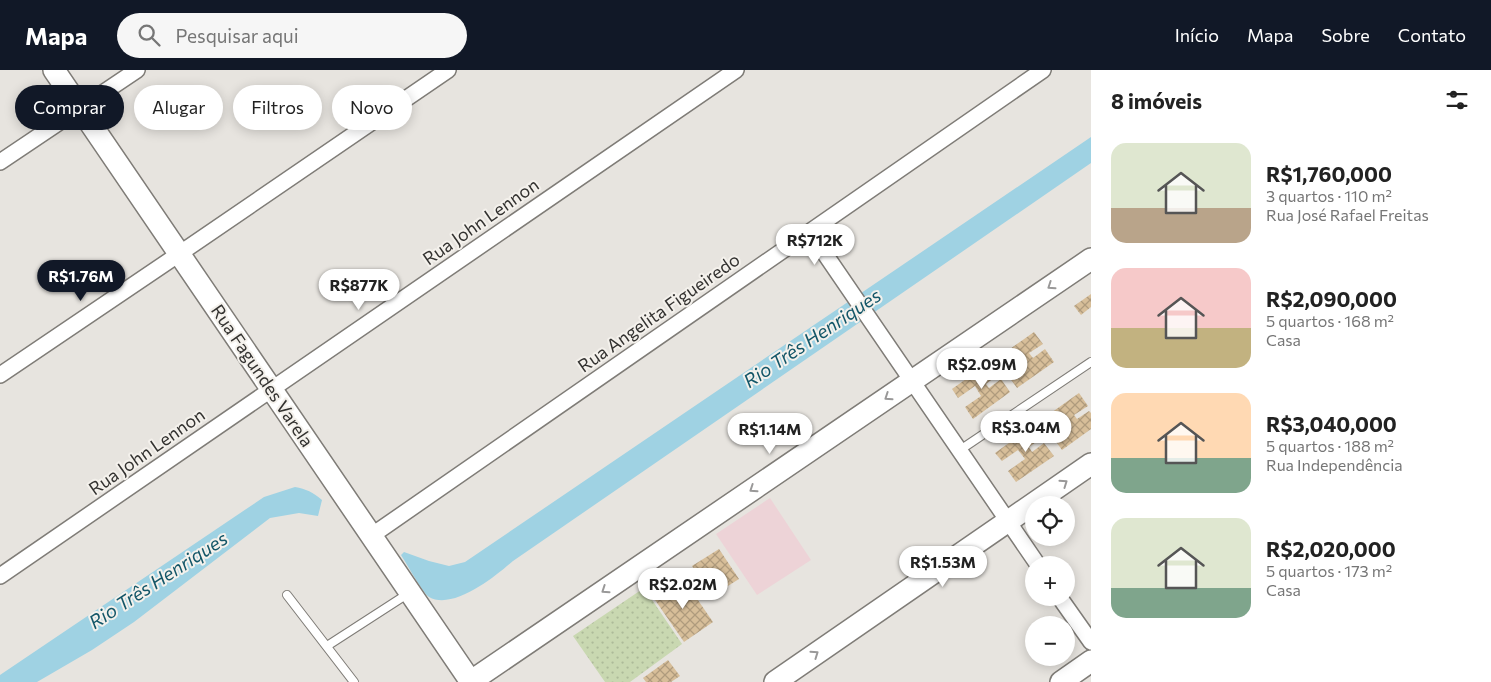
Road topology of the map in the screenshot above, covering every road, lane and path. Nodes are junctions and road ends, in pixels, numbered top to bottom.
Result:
1 (54, 70) edge
2 (137, 70) edge
3 (448, 70) edge
4 (736, 70) edge
5 (1043, 70) edge
6 (64, 85) edge
7 (114, 85) edge
8 (47, 130) edge
9 (95, 130) edge
10 (0, 162) edge
11 (810, 232) junction
12 (179, 254) junction
13 (1091, 259) edge
14 (1091, 362) edge
15 (0, 375) edge
16 (912, 381) junction
17 (271, 389) junction
18 (960, 450) junction
19 (1091, 464) edge
20 (1008, 521) junction
21 (371, 536) junction
22 (1032, 556) edge
23 (0, 576) edge
24 (410, 592) junction
25 (288, 595) dead end
26 (1066, 606) edge
27 (1091, 642) edge
28 (327, 646) junction
29 (1091, 661) edge
30 (354, 682) edge
31 (470, 682) edge
32 (775, 682) edge
33 (1061, 682) edge

1 - 6 main road, Rua Fagundes Varela
2 - 7 street
3 - 12 street
4 - 17 street, Rua John Lennon
5 - 11 street, Rua Angelita Figueiredo
8 - 10 street
9 - 12 main road, Rua Fagundes Varela
11 - 16 street
11 - 21 street, Rua Angelita Figueiredo
12 - 15 street
12 - 17 main road, Rua Fagundes Varela
13 -> 16 main road
14 - 18 lane
16 - 18 street
16 -> 31 main road
17 - 21 main road, Rua Fagundes Varela
17 - 23 street, Rua John Lennon
18 - 20 street
20 -> 19 main road
20 - 22 street
32 -> 20 main road
21 - 24 main road, Rua Fagundes Varela
24 - 28 lane
24 - 31 main road, Rua Fagundes Varela
25 - 28 lane
26 - 27 street
28 - 30 lane
29 - 33 main road

